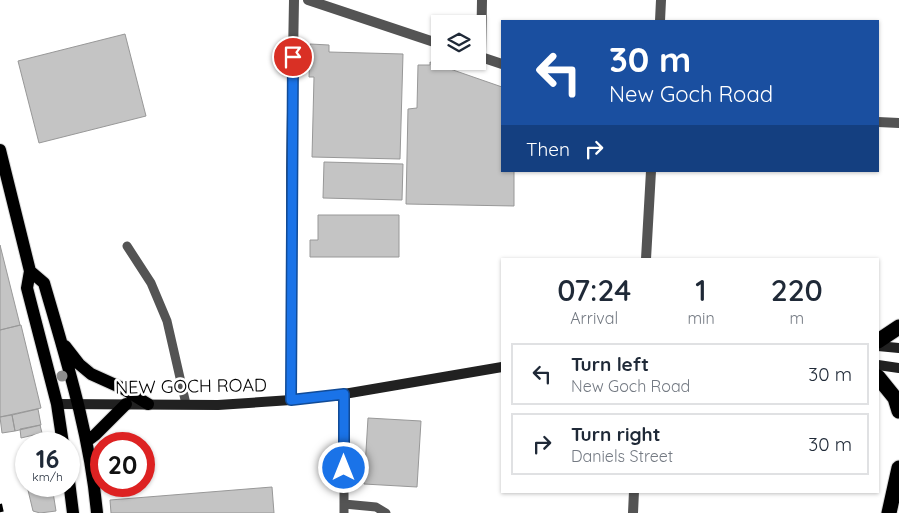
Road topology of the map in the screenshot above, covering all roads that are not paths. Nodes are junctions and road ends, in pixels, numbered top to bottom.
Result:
1 (294, 0) edge
2 (308, 0) edge
3 (482, 0) edge
4 (661, 0) edge
5 (481, 15) edge
6 (660, 20) edge
7 (431, 41) edge
8 (486, 59) edge
9 (501, 64) edge
10 (879, 122) edge
11 (899, 124) edge
12 (0, 150) edge
13 (651, 172) edge
14 (127, 246) dead end
15 (646, 258) edge
16 (30, 271) junction
17 (899, 327) edge
18 (60, 340) junction
19 (879, 340) edge
20 (879, 346) edge
21 (899, 348) edge
22 (879, 365) edge
23 (501, 367) edge
24 (899, 368) edge
25 (879, 378) edge
26 (344, 394) junction
27 (291, 400) junction
28 (57, 404) junction
29 (79, 404) junction
30 (126, 404) junction
31 (148, 404) junction
32 (186, 404) junction
33 (899, 411) edge
34 (61, 432) edge
35 (87, 441) junction
36 (899, 468) edge
37 (634, 493) edge
38 (71, 497) edge
39 (344, 509) edge
40 (73, 513) edge
41 (97, 513) edge
42 (386, 513) edge
43 (633, 513) edge
44 (890, 513) edge

1 - 27 street
2 - 7 street
3 - 5 street
4 - 6 street
8 - 9 street
10 - 11 street
12 - 16 main road
13 - 15 street
14 - 32 lane
16 - 18 main road
16 - 28 main road
17 - 19 highway
18 - 29 main road
18 - 31 main road
20 - 21 main road
22 - 24 main road
23 - 26 main road, NEW GOCH ROAD
25 - 33 highway
26 - 27 main road, NEW GOCH ROAD
26 - 39 lane
27 - 32 main road, NEW GOCH ROAD
28 - 29 main road, NEW GOCH ROAD
28 - 34 main road
29 - 30 main road, NEW GOCH ROAD
29 - 35 main road
30 - 31 main road, NEW GOCH ROAD
30 - 35 main road
31 - 32 main road, NEW GOCH ROAD
35 - 41 main road
36 - 44 highway
37 - 43 street
38 - 40 main road
39 - 42 lane

